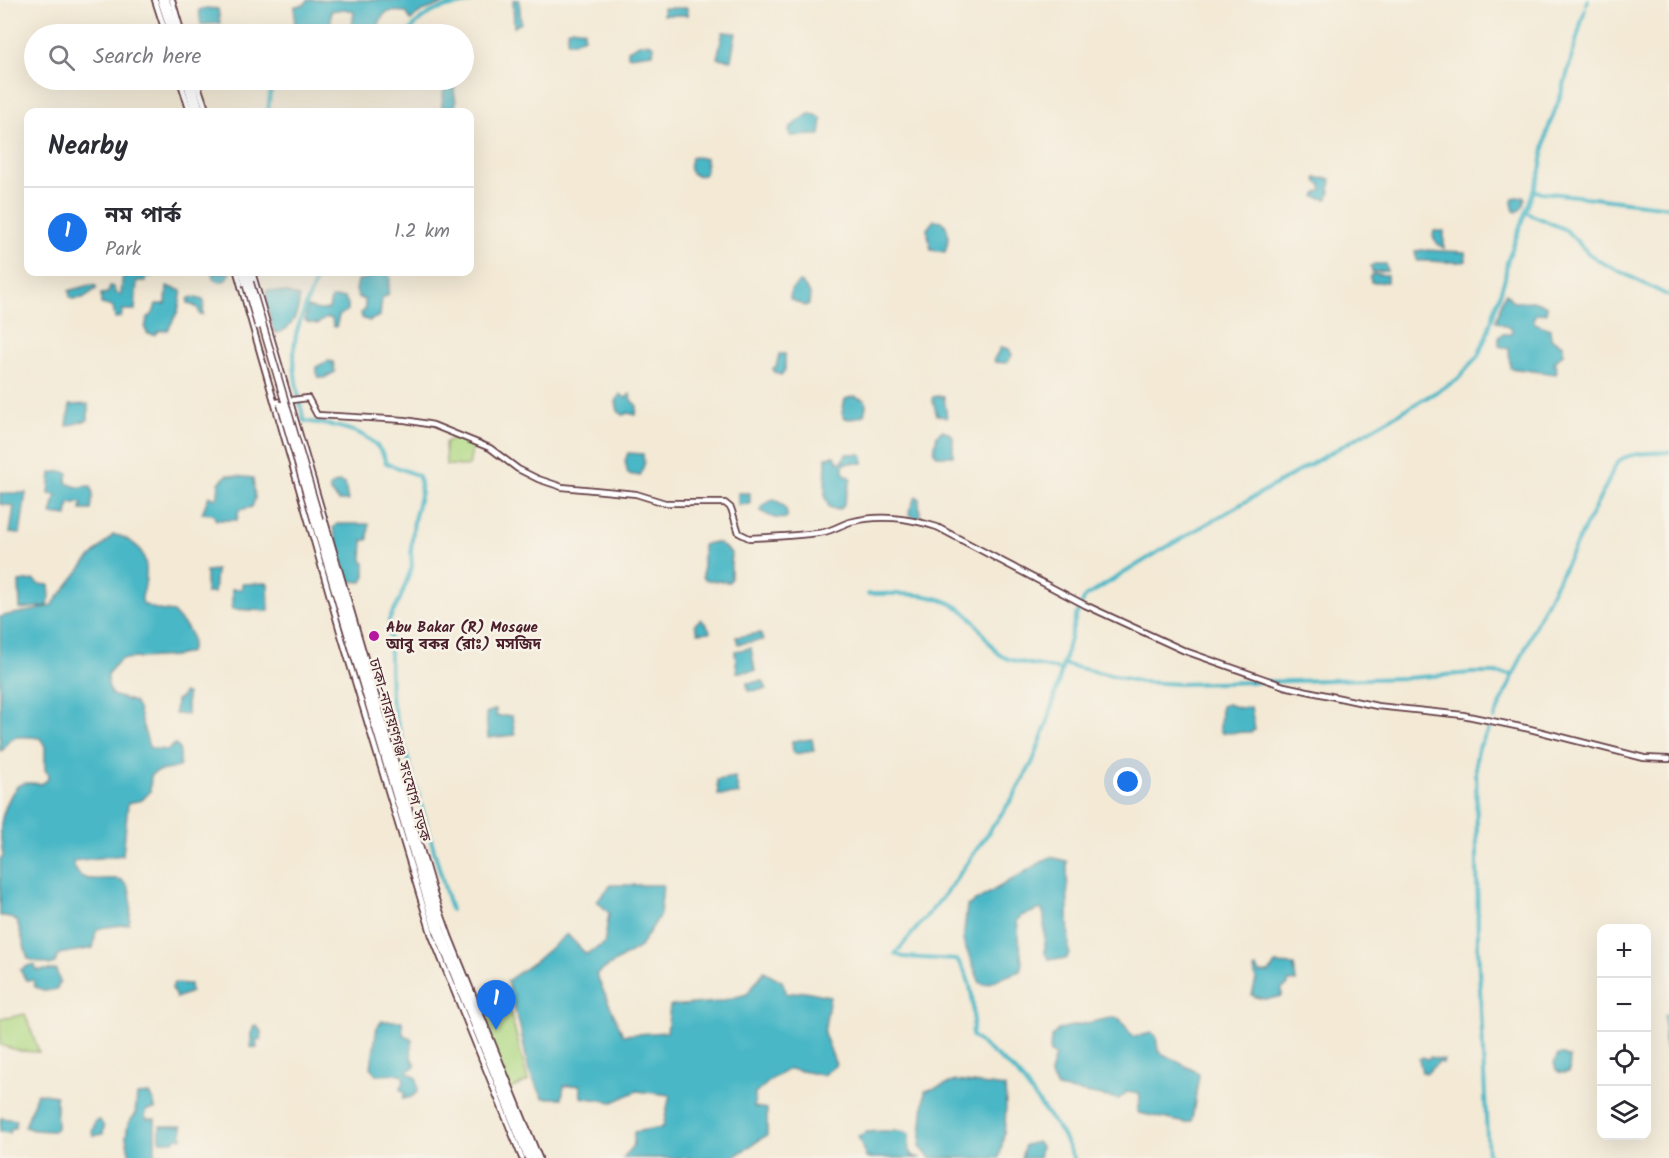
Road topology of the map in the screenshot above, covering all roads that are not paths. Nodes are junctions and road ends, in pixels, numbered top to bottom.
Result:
1 (155, 0) edge
2 (161, 0) edge
3 (166, 0) edge
4 (172, 0) edge
5 (172, 8) junction
6 (163, 24) edge
7 (169, 24) edge
8 (177, 24) edge
9 (186, 90) joint
10 (194, 90) edge
11 (199, 90) edge
12 (189, 108) edge
13 (193, 108) edge
14 (200, 108) edge
15 (206, 108) edge
16 (238, 276) edge
17 (244, 276) edge
18 (247, 276) edge
19 (253, 276) edge
20 (248, 283) junction
21 (289, 399) junction
22 (276, 402) junction
23 (323, 539) junction
24 (1669, 759) edge
25 (522, 1158) edge
26 (528, 1158) edge
27 (534, 1158) edge
28 (539, 1158) edge

1 - 6 street
2 - 7 main road
3 - 5 main road
4 - 5 street
5 - 8 main road
9 - 12 street
9 - 13 main road
10 - 14 main road
11 - 15 street
16 - 22 street
17 - 20 main road, ঢাকা-নারায়ণগঞ্জ সংযোগ সড়ক
18 - 20 main road, ঢাকা-নারায়ণগঞ্জ সংযোগ সড়ক
19 - 21 street
20 - 23 main road, ঢাকা-নারায়ণগঞ্জ সংযোগ সড়ক, bridge
21 - 22 street
21 - 23 street
21 - 24 street
22 - 23 street
23 - 25 street
23 - 26 main road, ঢাকা-নারায়ণগঞ্জ সংযোগ সড়ক
23 - 27 main road, ঢাকা-নারায়ণগঞ্জ সংযোগ সড়ক
23 - 28 street

